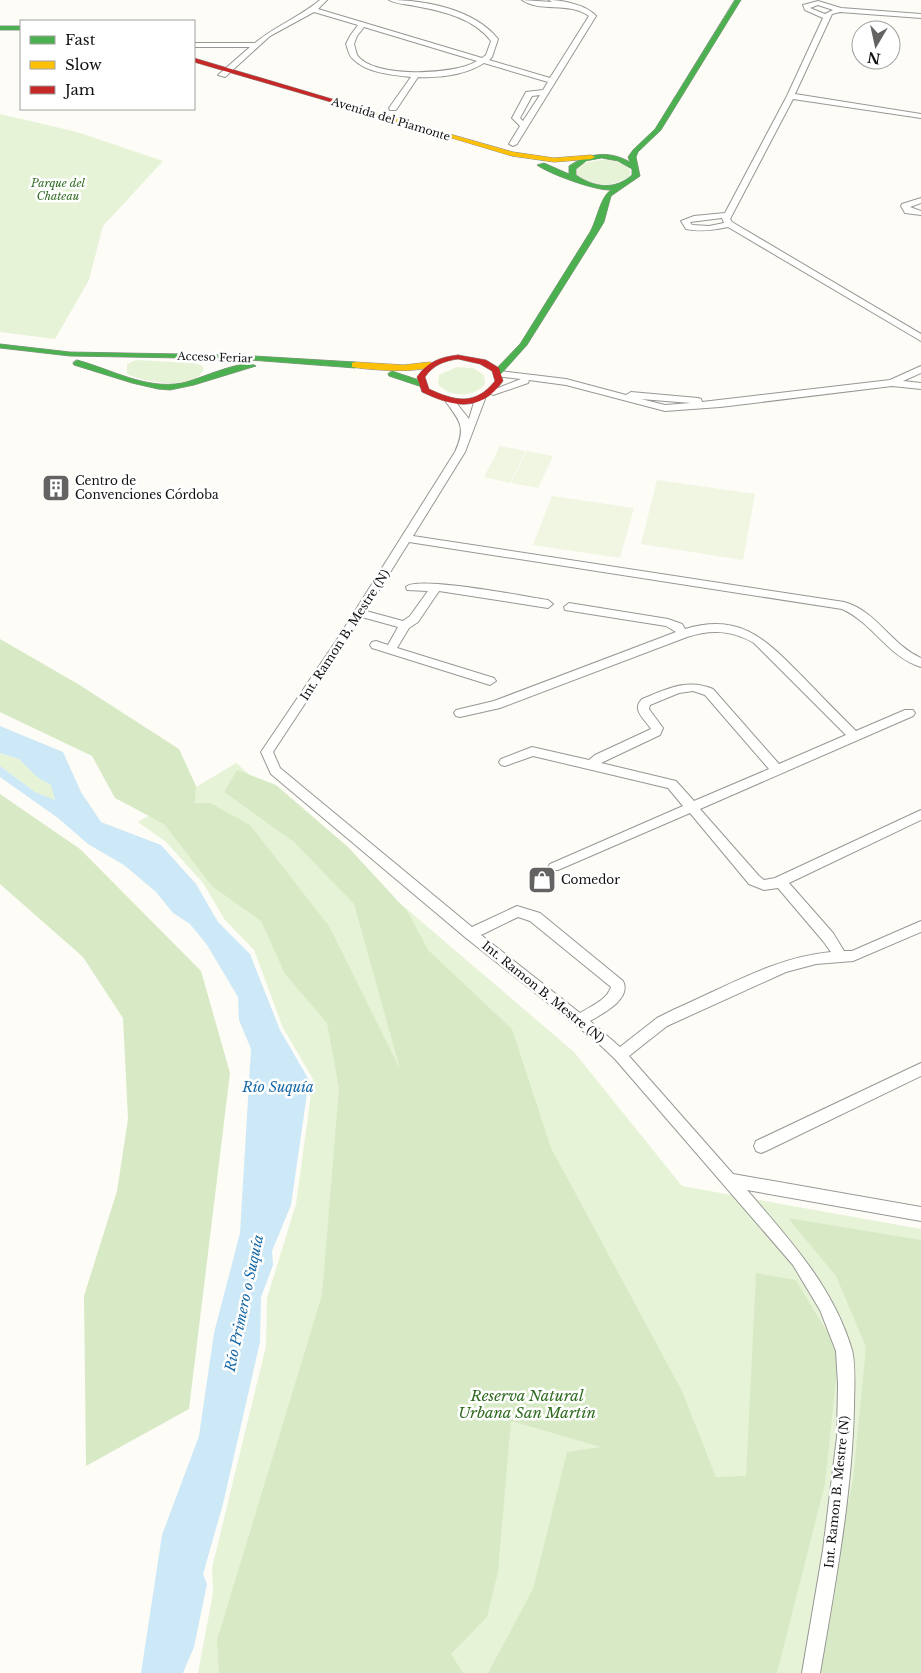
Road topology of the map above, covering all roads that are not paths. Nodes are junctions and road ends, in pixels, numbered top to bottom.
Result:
1 (324, 0) edge
2 (392, 0) edge
3 (445, 0) edge
4 (526, 0) edge
5 (552, 0) edge
6 (738, 0) edge
7 (565, 4) junction
8 (435, 9) junction
9 (314, 10) junction
10 (840, 10) junction
11 (921, 16) edge
12 (827, 17) junction
13 (362, 25) junction
14 (0, 28) edge
15 (20, 28) edge
16 (0, 32) edge
17 (20, 32) edge
18 (195, 45) edge
19 (258, 45) junction
20 (195, 60) edge
21 (483, 61) junction
22 (195, 66) edge
23 (225, 73) junction
24 (415, 76) junction
25 (552, 82) junction
26 (546, 92) junction
27 (791, 96) junction
28 (393, 108) dead end
29 (668, 114) junction
30 (921, 116) edge
31 (524, 126) junction
32 (513, 144) dead end
33 (594, 157) junction
34 (635, 168) junction
35 (578, 181) junction
36 (624, 185) junction
37 (921, 200) edge
38 (921, 213) edge
39 (594, 232) junction
40 (921, 338) edge
41 (523, 345) junction
42 (0, 346) edge
43 (0, 353) edge
44 (134, 355) junction
45 (205, 356) junction
46 (458, 357) junction
47 (430, 365) junction
48 (921, 368) edge
49 (498, 373) junction
50 (119, 375) junction
51 (212, 375) junction
52 (547, 379) junction
53 (892, 383) junction
54 (422, 384) junction
55 (921, 386) edge
56 (493, 392) junction
57 (480, 399) junction
58 (451, 402) junction
59 (465, 441) junction
60 (406, 538) junction
61 (412, 587) dead end
62 (436, 587) junction
63 (548, 604) dead end
64 (569, 607) dead end
65 (361, 613) junction
66 (405, 625) junction
67 (683, 634) junction
68 (376, 645) dead end
69 (390, 650) junction
70 (921, 663) edge
71 (490, 681) dead end
72 (460, 713) dead end
73 (909, 713) dead end
74 (853, 735) junction
75 (505, 762) dead end
76 (592, 764) junction
77 (777, 770) junction
78 (693, 807) junction
79 (921, 815) edge
80 (554, 867) dead end
81 (780, 882) junction
82 (921, 926) edge
83 (471, 934) junction
84 (841, 957) junction
85 (581, 1019) junction
86 (620, 1055) junction
87 (921, 1069) edge
88 (761, 1146) dead end
89 (729, 1180) junction
90 (921, 1214) edge
91 (810, 1673) edge

1 - 9 street
2 - 8 street
3 - 8 street
4 - 7 street
5 - 7 street
6 - 29 main road
7 - 25 street
8 - 21 street
9 - 13 street
9 - 19 street
10 - 11 street
10 - 12 street
10 - 12 street
12 - 27 street
13 - 21 street
13 - 24 street
14 - 15 main road
16 - 17 main road
18 - 19 street
19 - 23 street
20 - 23 main road, Avenida del Piamonte
21 - 24 street
21 - 25 street
22 - 23 main road, Avenida del Piamonte
23 - 33 main road, Avenida del Piamonte
23 - 35 main road, Avenida del Piamonte
24 - 28 street
25 - 26 street
26 - 31 street
26 - 31 street
27 - 30 street
27 - 40 street
29 - 33 main road
29 - 34 main road
31 - 32 street
33 - 34 main road
33 - 35 main road
34 - 36 main road
35 - 36 main road, Avenida del Piamonte
35 - 39 main road
36 - 39 main road
37 - 38 street
39 - 41 main road
41 - 46 main road
41 - 49 main road
42 - 44 main road, Acceso Feriar
43 - 50 main road, Acceso Feriar
44 - 45 main road, Acceso Feriar
44 - 50 main road
45 - 47 main road, Acceso Feriar
45 - 51 main road
46 - 47 main road
46 - 49 main road
47 - 54 main road
48 - 53 street
49 - 52 street
49 - 56 main road
50 - 51 main road, Acceso Feriar
51 - 54 main road, Acceso Feriar
52 - 53 street
52 - 56 street
53 - 55 street
54 - 58 main road
56 - 57 main road
57 - 58 main road
57 - 59 street, Int. Ramon B. Mestre (N)
58 - 59 street
59 - 60 street, Int. Ramon B. Mestre (N)
60 - 65 street, Int. Ramon B. Mestre (N)
60 - 70 street
61 - 62 street
62 - 63 street
62 - 66 street
64 - 67 street
65 - 66 street
65 - 83 street, Int. Ramon B. Mestre (N)
66 - 69 street
67 - 72 street
67 - 74 street
68 - 69 street
69 - 71 street
73 - 74 street
74 - 77 street
75 - 76 street
76 - 77 street
76 - 78 street
77 - 78 street
78 - 80 street
78 - 81 street
79 - 81 street
81 - 84 street
82 - 84 street
83 - 85 street, Int. Ramon B. Mestre (N)
83 - 85 street
84 - 86 street
85 - 86 street, Int. Ramon B. Mestre (N)
86 - 89 street, Int. Ramon B. Mestre (N)
87 - 88 street
89 - 90 street
89 - 91 street, Int. Ramon B. Mestre (N)

